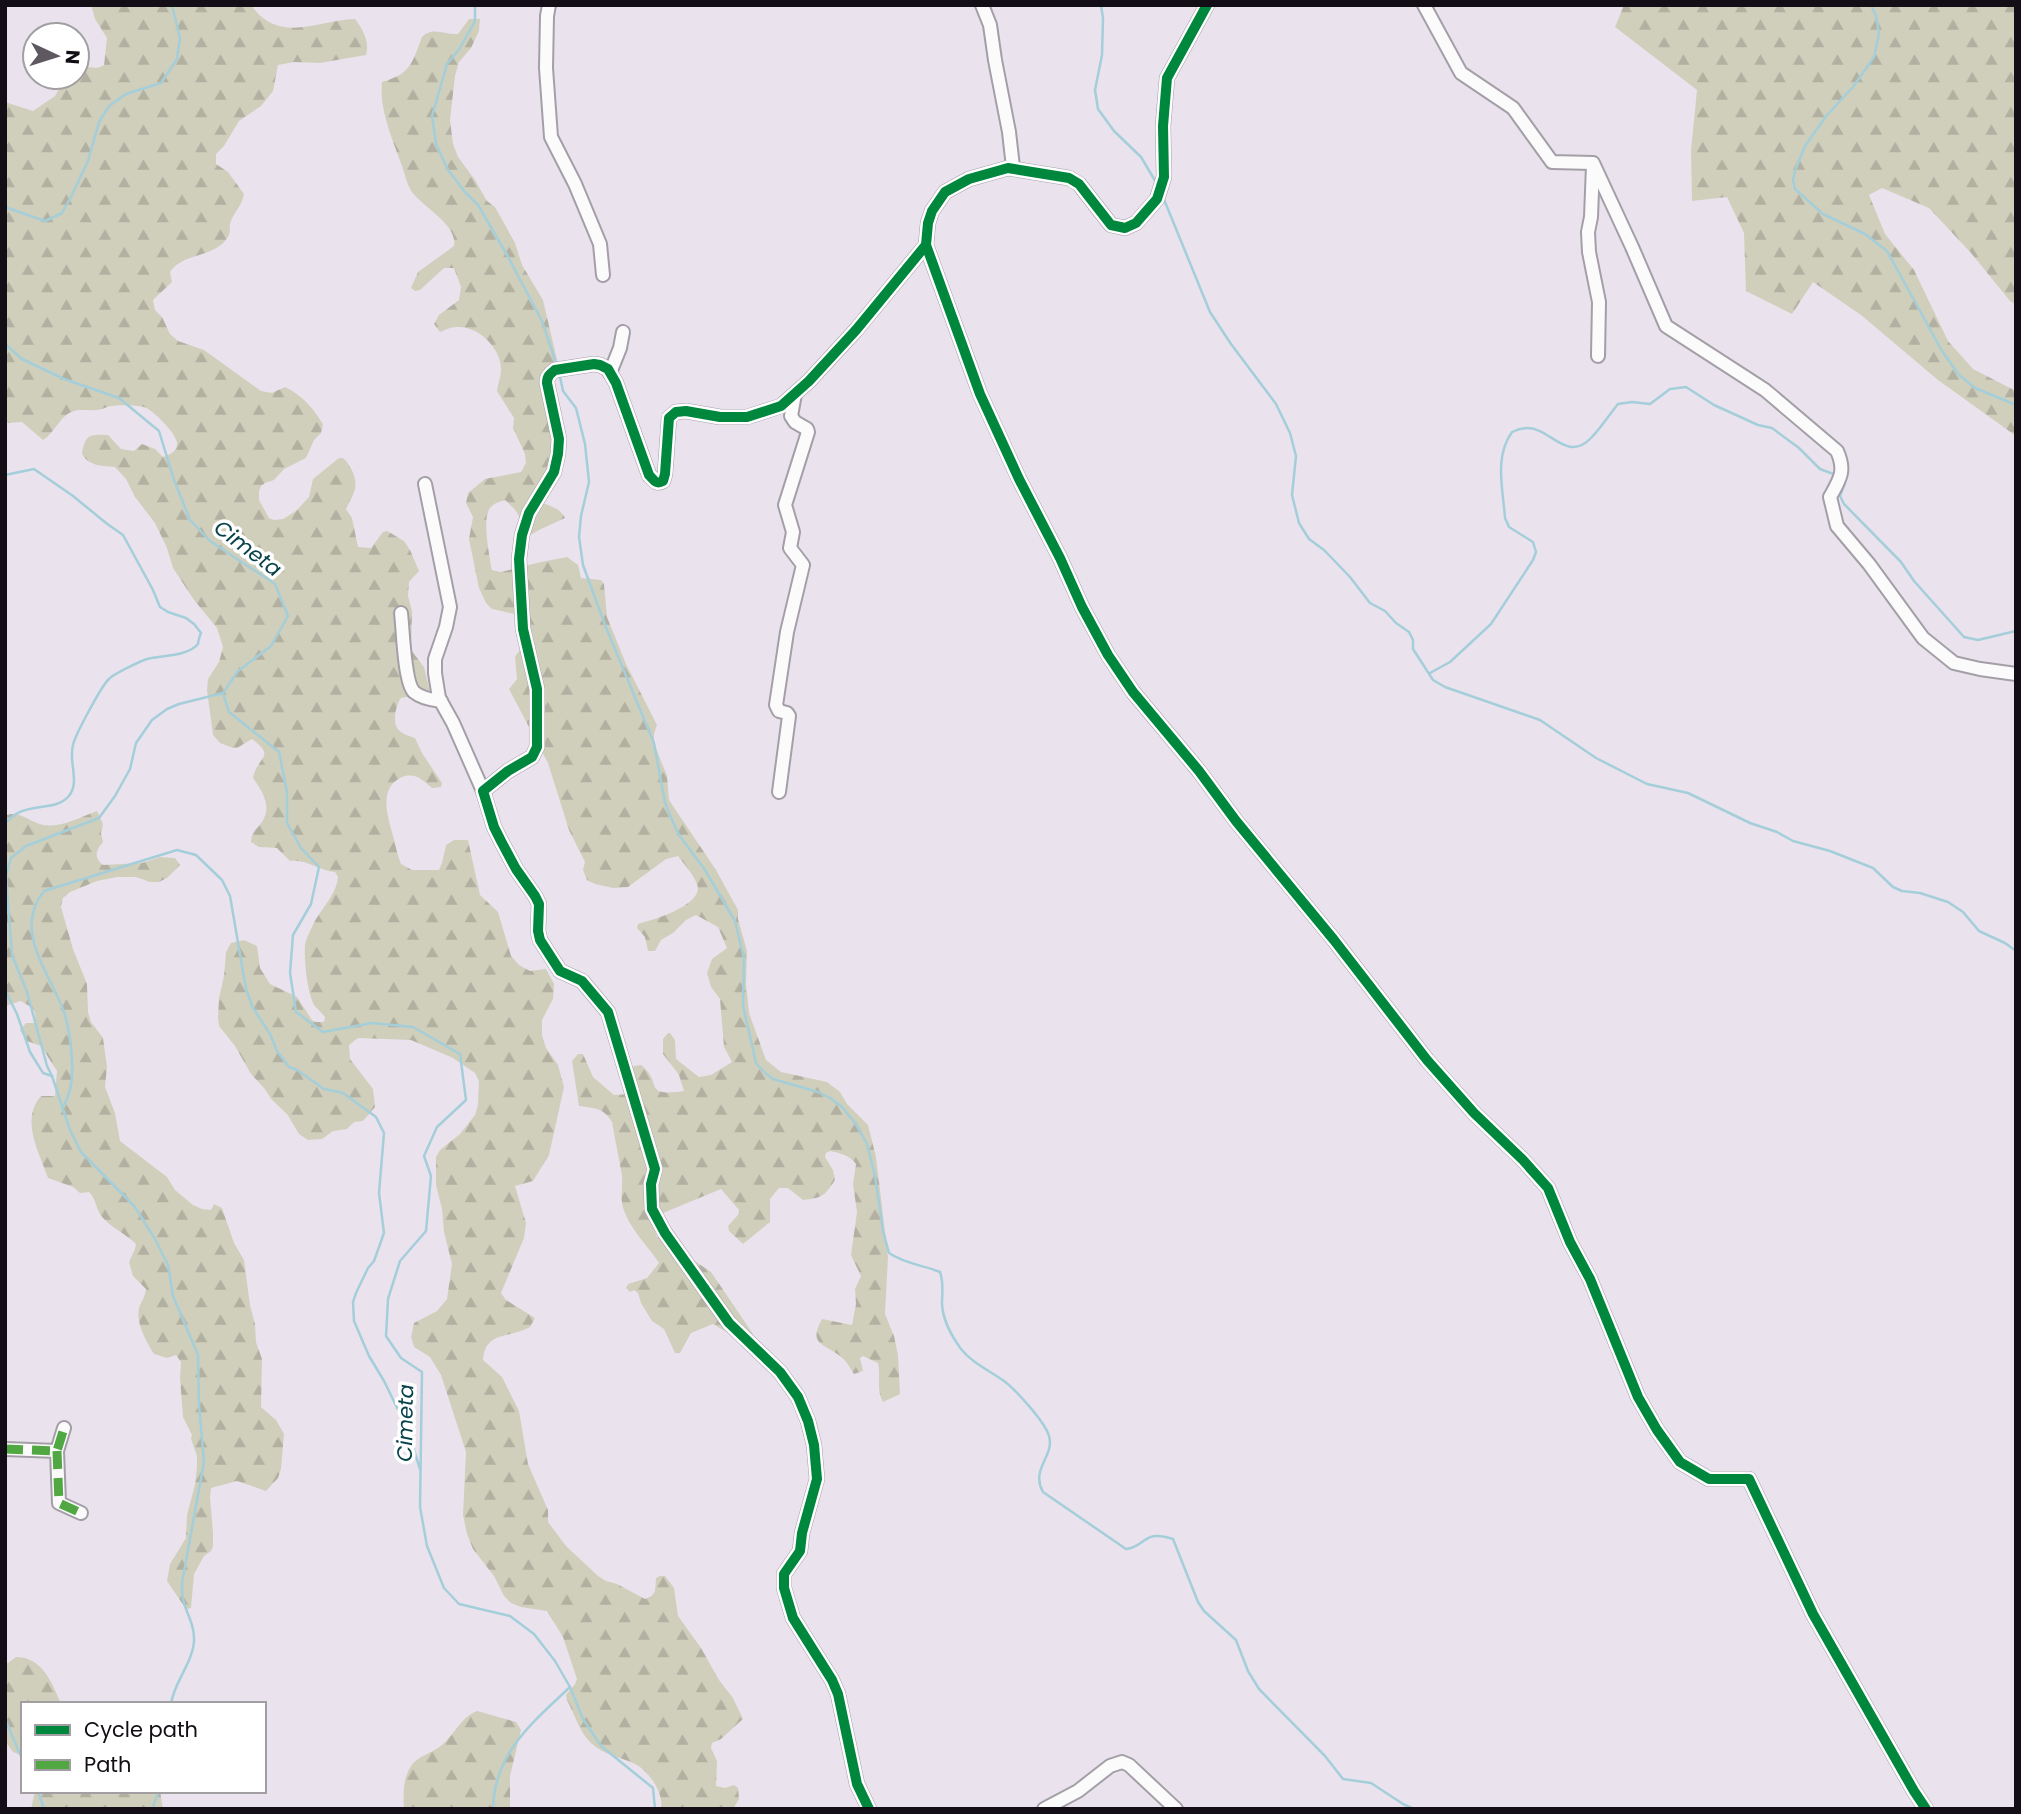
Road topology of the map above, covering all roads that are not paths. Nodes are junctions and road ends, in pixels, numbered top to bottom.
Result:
1 (549, 5) edge
2 (982, 5) edge
3 (1207, 5) edge
4 (1424, 5) edge
5 (1593, 163) junction
6 (1013, 167) junction
7 (926, 245) junction
8 (603, 275) dead end
9 (623, 332) dead end
10 (1598, 356) dead end
11 (610, 373) junction
12 (795, 394) junction
13 (425, 484) dead end
14 (401, 612) dead end
15 (2016, 674) edge
16 (441, 701) junction
17 (484, 791) junction
18 (779, 792) dead end
19 (64, 1428) dead end
20 (5, 1449) edge
21 (58, 1451) junction
22 (81, 1513) dead end
23 (869, 1809) edge
24 (1044, 1809) edge
25 (1176, 1809) edge
26 (1926, 1809) edge

1 - 8 street
2 - 6 street
3 - 6 street
4 - 5 street
5 - 10 street
5 - 15 street
6 - 7 street
7 - 12 street
7 - 26 street
9 - 11 street
11 - 12 street
11 - 17 street
12 - 18 street
13 - 16 street
14 - 16 street
16 - 17 street
17 - 23 street
19 - 21 street
20 - 21 street
21 - 22 street
24 - 25 street

